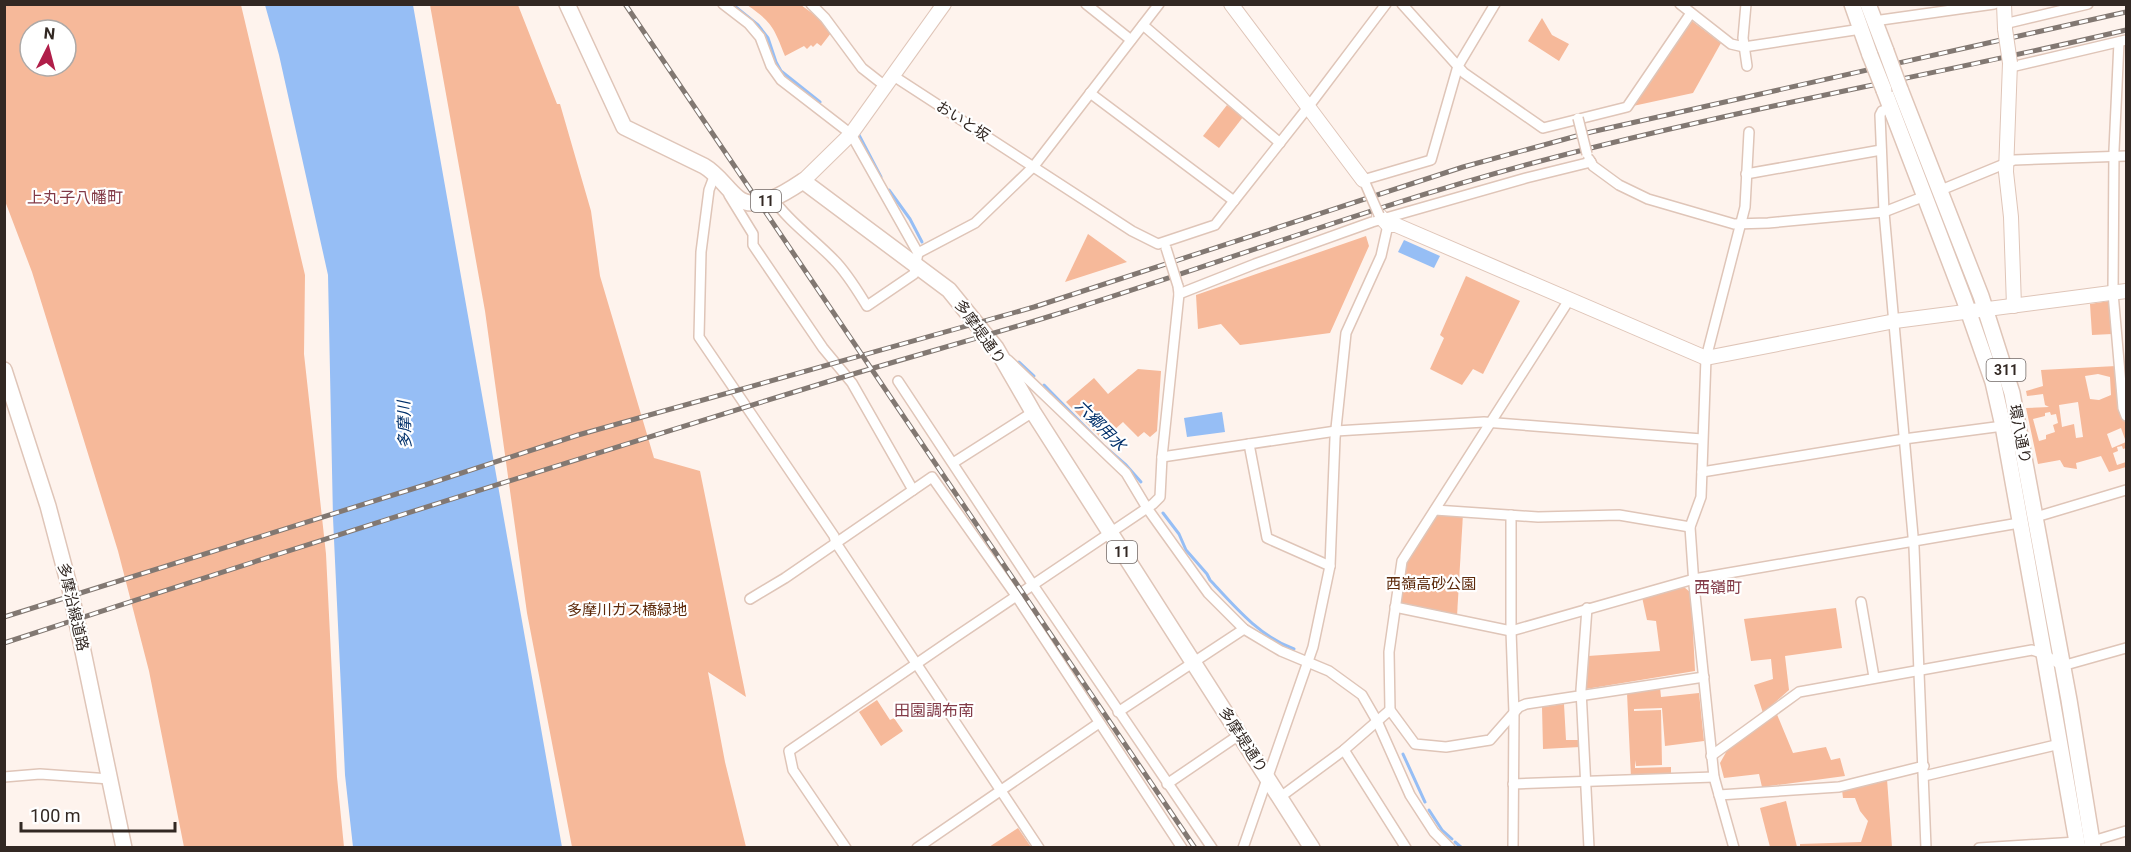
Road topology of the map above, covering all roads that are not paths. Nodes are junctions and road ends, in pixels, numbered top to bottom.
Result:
1 (567, 4) edge
2 (723, 4) edge
3 (811, 4) edge
4 (944, 4) edge
5 (1086, 4) edge
6 (1159, 4) edge
7 (1231, 4) edge
8 (1386, 4) edge
9 (1402, 4) edge
10 (1495, 4) edge
11 (1680, 4) edge
12 (1746, 4) edge
13 (1852, 4) edge
14 (1868, 4) edge
15 (1994, 4) edge
16 (2004, 4) edge
17 (2088, 4) edge
18 (1691, 13) junction
19 (1143, 25) junction
20 (1868, 25) junction
21 (2004, 26) junction
22 (1131, 40) junction
23 (2123, 41) edge
24 (1744, 47) junction
25 (2010, 65) junction
26 (1458, 66) junction
27 (1747, 66) dead end
28 (888, 81) junction
29 (1090, 93) junction
30 (1309, 106) junction
31 (1891, 108) junction
32 (1578, 118) junction
33 (1749, 132) dead end
34 (850, 134) junction
35 (1280, 143) junction
36 (1881, 150) junction
37 (2127, 156) edge
38 (2114, 157) junction
39 (1589, 158) junction
40 (2007, 163) junction
41 (1034, 166) junction
42 (715, 174) junction
43 (1746, 174) junction
44 (802, 181) junction
45 (1364, 182) junction
46 (731, 190) junction
47 (1941, 190) junction
48 (1925, 196) junction
49 (773, 199) junction
50 (1234, 201) junction
51 (1884, 212) junction
52 (1383, 220) junction
53 (1741, 225) junction
54 (1165, 245) junction
55 (917, 260) junction
56 (1179, 290) junction
57 (2120, 292) edge
58 (1569, 300) junction
59 (2014, 306) junction
60 (1985, 310) junction
61 (1968, 311) junction
62 (1894, 321) junction
63 (996, 348) junction
64 (1706, 358) junction
65 (4, 370) edge
66 (898, 381) dead end
67 (1033, 412) junction
68 (2127, 416) edge
69 (1490, 423) junction
70 (2003, 426) junction
71 (1336, 431) junction
72 (1702, 439) junction
73 (1904, 439) junction
74 (1249, 444) junction
75 (1162, 456) junction
76 (953, 464) junction
77 (1702, 472) junction
78 (912, 490) junction
79 (2127, 490) edge
80 (1147, 508) junction
81 (1436, 510) junction
82 (1511, 515) junction
83 (2036, 517) junction
84 (2019, 523) junction
85 (1690, 527) junction
86 (1110, 534) junction
87 (1913, 541) junction
88 (836, 543) junction
89 (1330, 566) junction
90 (1694, 579) junction
91 (1033, 585) junction
92 (1017, 597) junction
93 (750, 599) dead end
94 (1861, 602) dead end
95 (1395, 607) junction
96 (1587, 608) junction
97 (1244, 629) junction
98 (1510, 631) junction
99 (2127, 648) edge
100 (2044, 654) junction
101 (1309, 662) junction
102 (917, 663) junction
103 (1193, 663) junction
104 (2062, 666) junction
105 (1919, 670) junction
106 (1704, 677) junction
107 (1874, 677) junction
108 (1581, 696) junction
109 (1390, 710) junction
110 (1118, 712) junction
111 (1514, 713) junction
112 (1377, 721) junction
113 (1099, 723) junction
114 (1239, 735) junction
115 (2060, 744) junction
116 (1344, 750) junction
117 (1712, 756) junction
118 (1924, 771) junction
119 (4, 777) edge
120 (1714, 777) junction
121 (1268, 779) junction
122 (110, 780) junction
123 (1587, 782) junction
124 (1167, 784) junction
125 (1513, 784) junction
126 (1001, 790) junction
127 (1719, 795) junction
128 (1280, 798) junction
129 (2127, 831) edge
130 (2093, 844) edge
131 (2077, 845) edge
132 (124, 848) edge
133 (846, 848) edge
134 (917, 848) edge
135 (1039, 848) edge
136 (1182, 848) edge
137 (1212, 848) edge
138 (1243, 848) edge
139 (1312, 848) edge
140 (1406, 848) edge
141 (1450, 848) edge
142 (1513, 848) edge
143 (1589, 848) edge
144 (1734, 848) edge
145 (1926, 848) edge
146 (1978, 848) edge

1 - 42 main road, 11
2 - 34 street
3 - 28 street, おいと坂
4 - 28 street
5 - 22 street
6 - 19 street
7 - 30 street
8 - 30 street
9 - 26 street
10 - 26 street
11 - 18 street
12 - 24 street
13 - 20 main road, 環八通り / 311
14 - 20 main road, 環八通り / 311
15 - 20 street
16 - 21 street
17 - 21 street
18 - 24 street
18 - 32 street
19 - 22 street
19 - 35 street
20 - 24 street
20 - 31 main road, 環八通り / 311, bridge
20 - 47 main road, 環八通り / 311, bridge
21 - 25 street, bridge
22 - 29 street
23 - 25 street
23 - 38 street
24 - 27 street
25 - 40 street
26 - 32 street
26 - 45 street
28 - 34 street
28 - 41 street, おいと坂
29 - 41 street
29 - 50 street
30 - 35 street
30 - 45 street
31 - 36 street
31 - 48 main road, 環八通り / 311
32 - 39 street, bridge
33 - 43 street
34 - 44 street
34 - 55 street
35 - 50 street
36 - 43 street
36 - 51 street
37 - 38 street
38 - 40 street
38 - 57 street
39 - 52 street
39 - 53 street
40 - 47 street
40 - 59 street
41 - 54 street, おいと坂
41 - 55 street
42 - 46 main road, 11
42 - 88 street
43 - 53 street
44 - 49 main road, 11
44 - 55 main road, 多摩堤通り / 11
45 - 52 street, bridge
46 - 49 main road, 11
46 - 78 street
47 - 60 main road, 環八通り / 311
48 - 51 street
48 - 61 main road, 環八通り / 311
49 - 55 street
50 - 54 street
51 - 53 street
51 - 62 street
52 - 56 street
52 - 58 street
52 - 71 street
53 - 64 street
54 - 56 street, bridge
55 - 63 main road, 多摩堤通り / 11
56 - 75 street
57 - 59 street
57 - 68 street
58 - 64 street
58 - 69 street
59 - 60 street
60 - 61 street
60 - 83 main road, 環八通り / 311
61 - 62 street
61 - 70 main road, 環八通り / 311
62 - 64 street
62 - 73 street
63 - 67 main road, 多摩堤通り / 11
63 - 80 street
64 - 72 street
65 - 122 main road, 多摩沿線道路
66 - 76 street
67 - 76 street
67 - 86 main road, 多摩堤通り / 11
69 - 71 street
69 - 72 street
69 - 81 street
70 - 73 street
70 - 84 main road, 環八通り / 311
71 - 74 street
71 - 89 street
72 - 77 street
73 - 77 street
73 - 87 street
74 - 75 street
74 - 89 street
75 - 80 street
76 - 91 street
77 - 85 street
78 - 88 street
78 - 92 street
79 - 83 street
80 - 86 street
80 - 97 street
81 - 82 street
81 - 95 street
82 - 85 street
82 - 98 street
83 - 104 main road, 環八通り / 311
84 - 87 street
84 - 100 main road, 環八通り / 311
85 - 90 street
86 - 91 street
86 - 103 main road, 多摩堤通り / 11
87 - 90 street
87 - 105 street
88 - 93 street
88 - 102 street
89 - 101 street
90 - 96 street
90 - 106 street
91 - 92 street
91 - 110 street
92 - 102 street
92 - 113 street
94 - 107 street
95 - 98 street
95 - 109 street
96 - 98 street
96 - 108 street
97 - 101 street
97 - 103 street
98 - 111 street
99 - 104 street
100 - 104 street
100 - 105 street
100 - 115 main road, 環八通り / 311
101 - 112 street
101 - 121 street
102 - 126 street
102 - 133 street
103 - 110 street
103 - 114 main road, 多摩堤通り / 11
104 - 130 main road, 環八通り / 311
105 - 107 street
105 - 118 street
106 - 108 street
106 - 117 street
107 - 117 street
108 - 111 street
108 - 123 street
109 - 111 street
109 - 112 street
110 - 124 street
111 - 125 street
112 - 116 street
112 - 141 street
113 - 126 street
113 - 136 street
114 - 121 main road, 多摩堤通り / 11
114 - 124 street
115 - 118 street
115 - 131 main road, 環八通り / 311
116 - 128 street
116 - 140 street
117 - 120 street
118 - 127 street
118 - 145 street
119 - 122 street
120 - 123 street
120 - 127 street
121 - 128 main road, 多摩堤通り / 11
121 - 138 street
122 - 132 main road, 多摩沿線道路
123 - 125 street
123 - 143 street
124 - 137 street
125 - 142 street
126 - 134 street
126 - 135 street
127 - 144 street
128 - 139 main road, 多摩堤通り / 11
129 - 130 street
131 - 146 street

